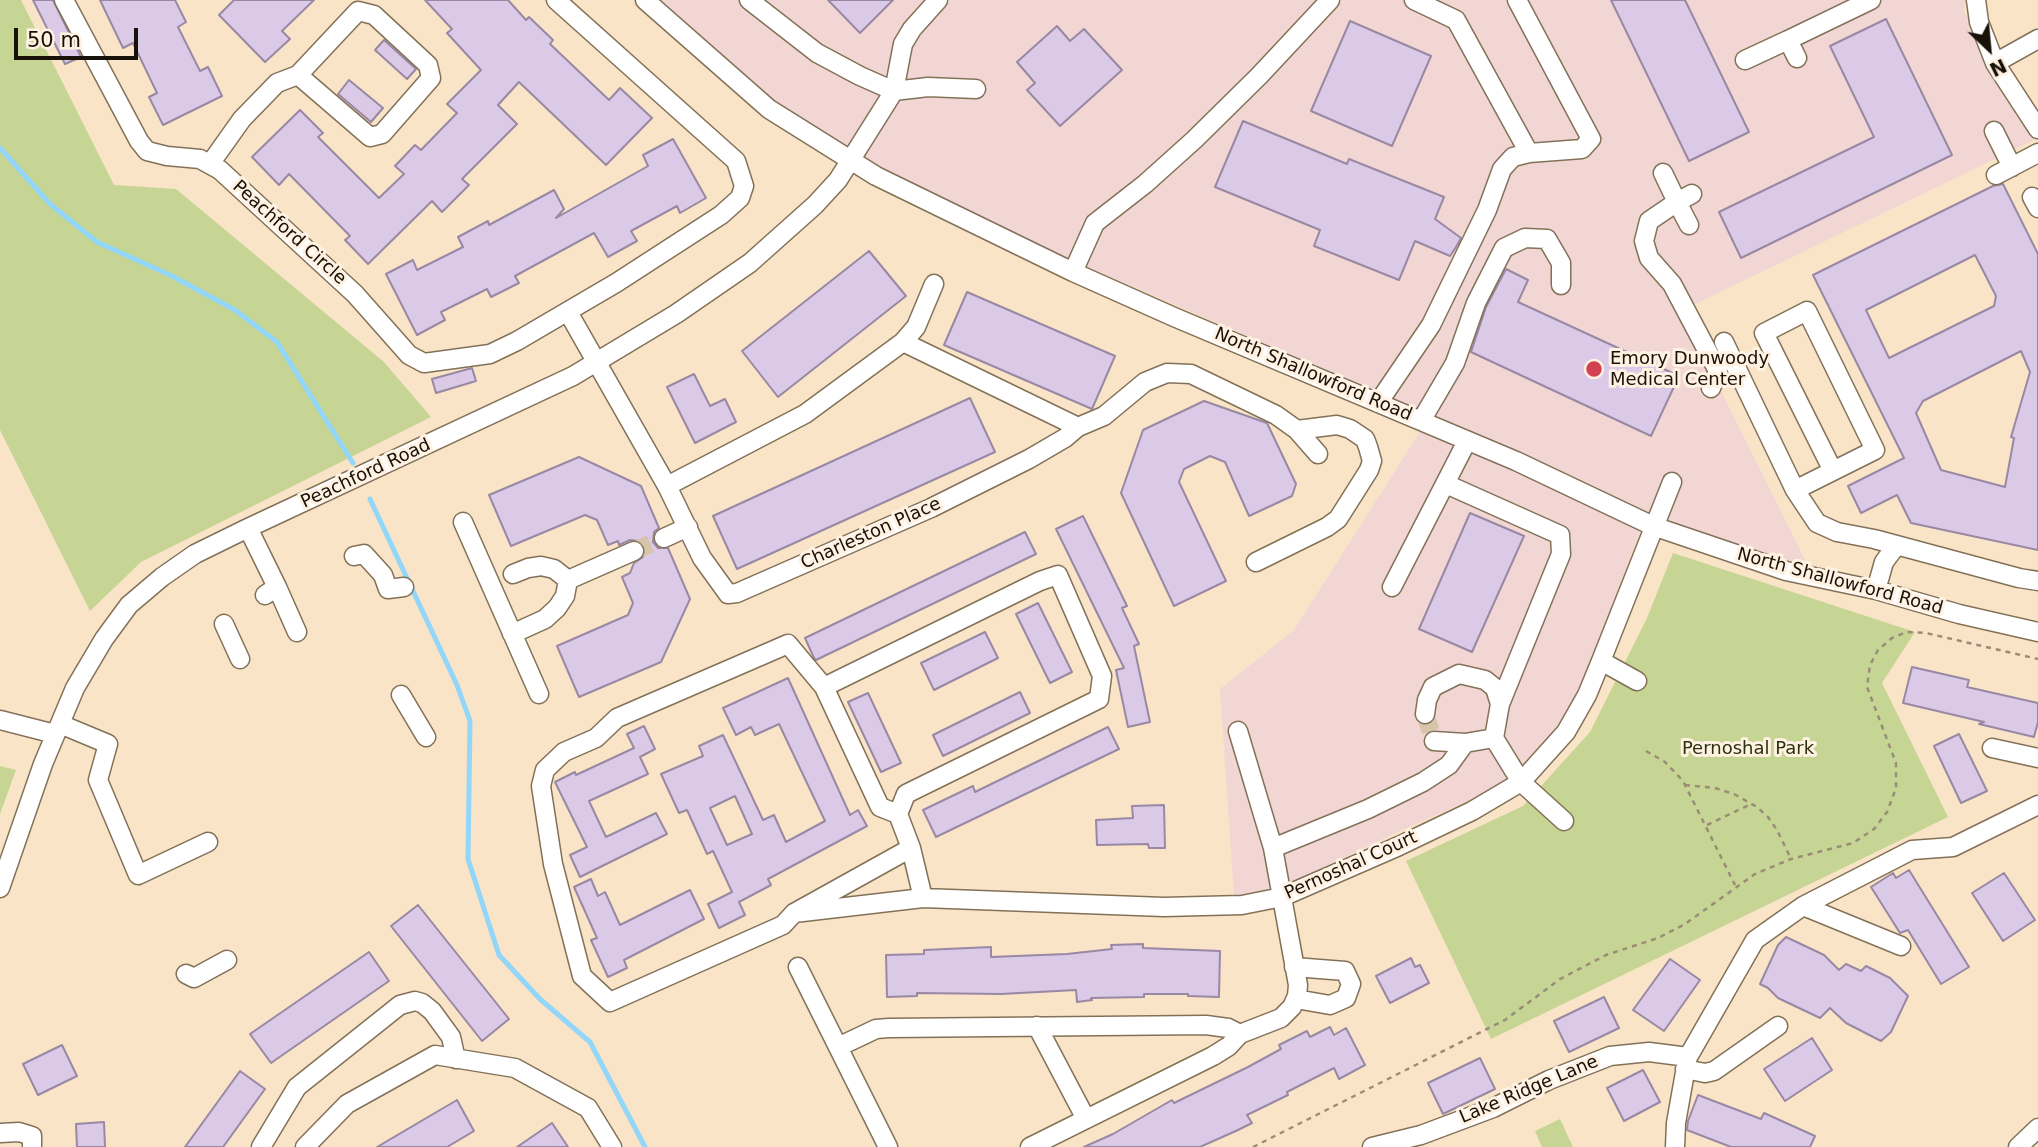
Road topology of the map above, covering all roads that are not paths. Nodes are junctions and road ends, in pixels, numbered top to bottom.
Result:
1 (64, 0) edge
2 (556, 0) edge
3 (645, 0) edge
4 (749, 0) edge
5 (938, 0) edge
6 (1330, 0) edge
7 (1414, 0) edge
8 (1517, 0) edge
9 (1871, 0) edge
10 (1976, 0) edge
11 (2038, 39) edge
12 (1788, 40) junction
13 (1797, 58) dead end
14 (1745, 60) dead end
15 (1995, 63) junction
16 (299, 75) junction
17 (976, 89) dead end
18 (894, 91) junction
19 (2038, 129) edge
20 (1994, 131) dead end
21 (1529, 153) junction
22 (2038, 153) edge
23 (851, 159) junction
24 (210, 164) junction
25 (1663, 173) dead end
26 (1685, 198) junction
27 (1689, 225) dead end
28 (1630, 250) dead end
29 (1649, 258) junction
30 (1073, 272) junction
31 (934, 285) dead end
32 (1561, 285) dead end
33 (568, 312) junction
34 (903, 342) junction
35 (1724, 342) dead end
36 (596, 364) junction
37 (1711, 388) dead end
38 (1378, 403) junction
39 (1421, 421) junction
40 (1077, 426) junction
41 (1297, 430) junction
42 (1468, 440) junction
43 (1318, 454) dead end
44 (1833, 471) junction
45 (1672, 482) dead end
46 (1446, 484) junction
47 (667, 486) junction
48 (1795, 490) junction
49 (463, 522) dead end
50 (1653, 526) junction
51 (688, 527) junction
52 (248, 528) junction
53 (664, 538) tunnel mouth
54 (1896, 546) junction
55 (634, 551) tunnel mouth
56 (354, 555) dead end
57 (1256, 562) dead end
58 (513, 574) dead end
59 (568, 580) junction
60 (2038, 581) edge
61 (404, 587) dead end
62 (1392, 587) dead end
63 (1876, 590) junction
64 (224, 624) dead end
65 (298, 632) dead end
66 (2038, 632) edge
67 (512, 634) junction
68 (240, 659) dead end
69 (1601, 661) junction
70 (1637, 681) dead end
71 (824, 687) junction
72 (539, 694) dead end
73 (401, 695) dead end
74 (1500, 704) junction
75 (1425, 714) tunnel mouth
76 (0, 719) edge
77 (57, 729) junction
78 (1238, 731) dead end
79 (426, 737) dead end
80 (1494, 738) junction
81 (1434, 741) dead end
82 (1465, 743) junction
83 (1992, 748) dead end
84 (2038, 758) edge
85 (1521, 782) junction
86 (2038, 805) edge
87 (898, 814) junction
88 (1564, 821) dead end
89 (208, 842) dead end
90 (911, 848) junction
91 (1273, 848) junction
92 (0, 888) edge
93 (1282, 897) junction
94 (923, 898) junction
95 (1803, 906) junction
96 (794, 913) junction
97 (1901, 946) dead end
98 (227, 960) dead end
99 (798, 967) dead end
100 (1294, 967) junction
101 (186, 974) dead end
102 (1296, 999) junction
103 (1037, 1026) junction
104 (1778, 1026) dead end
105 (1240, 1034) junction
106 (838, 1047) junction
107 (448, 1058) junction
108 (1686, 1063) junction
109 (1086, 1119) junction
110 (2038, 1128) edge
111 (0, 1133) edge
112 (32, 1147) edge
113 (261, 1147) edge
114 (305, 1147) edge
115 (612, 1147) edge
116 (888, 1147) edge
117 (1030, 1147) edge
118 (1372, 1147) edge
119 (1675, 1147) edge
120 (2018, 1147) edge

1 - 24 street, Peachford Circle
2 - 33 street, Peachford Circle
3 - 23 street, North Shallowford Road
4 - 18 street
5 - 18 street
6 - 30 street
7 - 21 street
8 - 21 street
9 - 12 street
10 - 15 street
11 - 15 street
12 - 13 street
12 - 14 street
15 - 19 street
16 - 16 street
16 - 24 street
17 - 18 street
18 - 23 street, Peachford Road
20 - 22 street
21 - 38 street
23 - 30 street, North Shallowford Road
23 - 36 street, Peachford Road
24 - 33 street, Peachford Circle
25 - 26 street
26 - 27 street
26 - 29 street
28 - 29 street
29 - 37 street
30 - 38 street, North Shallowford Road
31 - 34 street
32 - 39 street
33 - 36 street
34 - 40 street
34 - 47 street
35 - 48 street
36 - 47 street, Charleston Place
36 - 52 street, Peachford Road
38 - 39 street, North Shallowford Road
39 - 42 street, North Shallowford Road
40 - 41 street, Charleston Place
40 - 51 street, Charleston Place
41 - 43 street, Charleston Place
41 - 57 street
42 - 46 street
42 - 50 street, North Shallowford Road
44 - 44 street
44 - 48 street
45 - 50 street, Pernoshal Court
46 - 62 street
46 - 74 street
47 - 51 street, Charleston Place
48 - 54 street
49 - 67 street
50 - 63 street, North Shallowford Road
50 - 69 street, Pernoshal Court
51 - 53 street
52 - 65 street
52 - 77 street, Peachford Road
54 - 60 street
54 - 63 street
55 - 59 street
56 - 61 street
58 - 59 street
59 - 67 street
63 - 66 street, North Shallowford Road
64 - 68 street
67 - 72 street
69 - 70 street
69 - 85 street, Pernoshal Court
71 - 87 street
71 - 87 street
71 - 96 street
73 - 79 street
74 - 75 street
74 - 80 street
76 - 77 street
77 - 89 street
77 - 92 street, Peachford Road
78 - 91 street
80 - 82 street
80 - 85 street
81 - 82 street
82 - 91 street
83 - 84 street
85 - 88 street
85 - 93 street, Pernoshal Court
86 - 95 street
87 - 90 street
90 - 94 street
90 - 96 street
91 - 93 street
93 - 94 street, Pernoshal Court
93 - 100 street
94 - 96 street, Pernoshal Court
95 - 97 street
95 - 108 street
98 - 101 street
99 - 106 street
100 - 102 street
100 - 102 street
102 - 105 street
103 - 105 street
103 - 106 street
103 - 109 street
104 - 108 street, Lake Ridge Lane
105 - 109 street
106 - 116 street
107 - 113 street
107 - 114 street
107 - 115 street
108 - 118 street, Lake Ridge Lane
108 - 119 street
109 - 117 street
110 - 120 street
111 - 112 street

